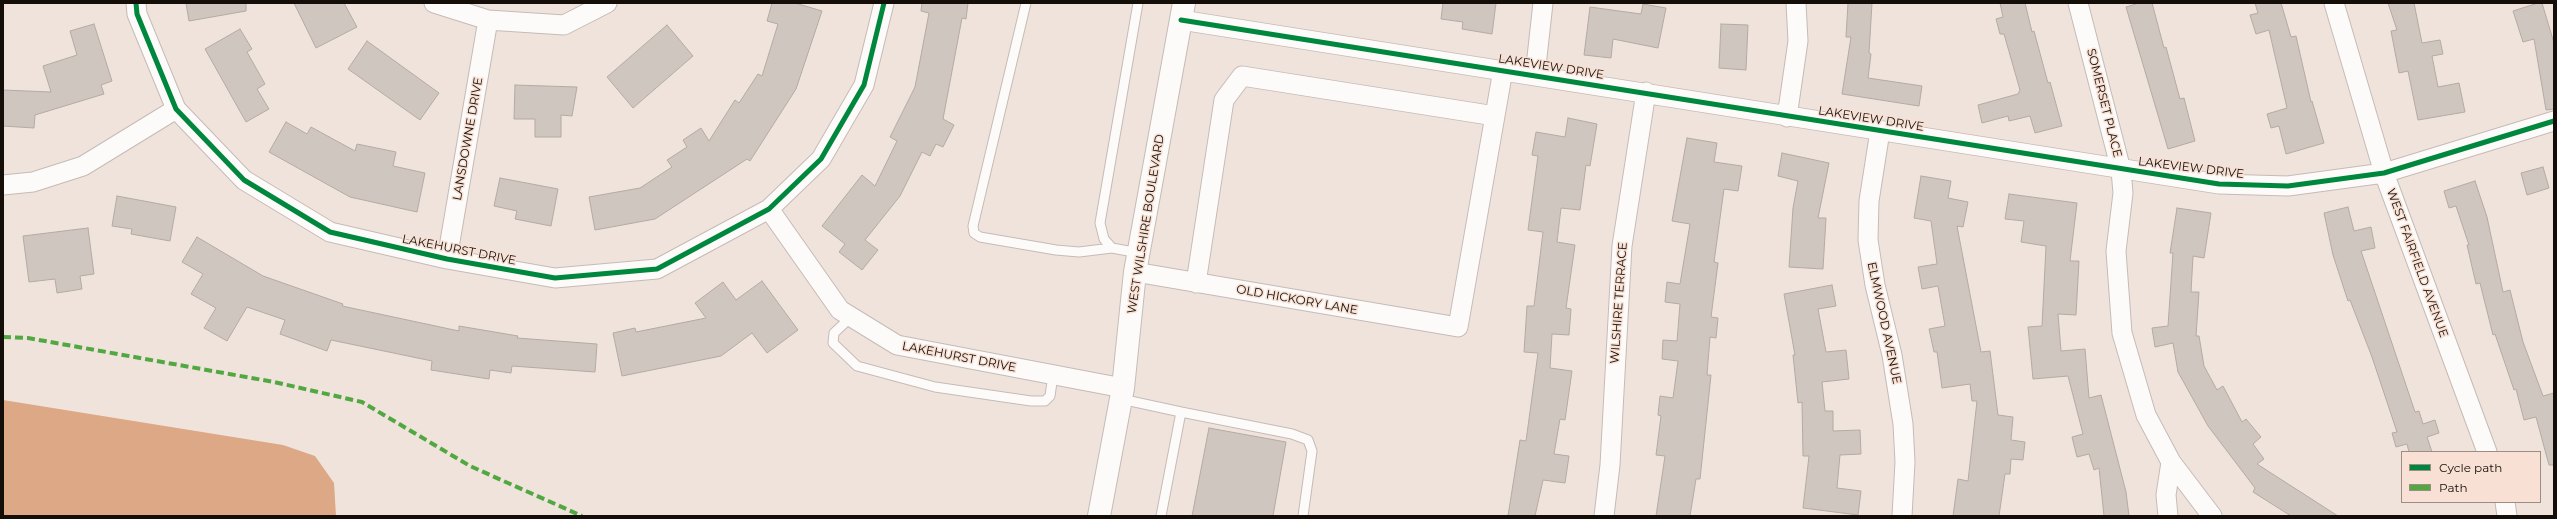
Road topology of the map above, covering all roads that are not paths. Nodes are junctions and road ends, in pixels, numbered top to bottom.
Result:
1 (136, 3) edge
2 (434, 3) edge
3 (607, 3) edge
4 (884, 3) edge
5 (1026, 3) edge
6 (1138, 3) edge
7 (1543, 3) edge
8 (1796, 3) edge
9 (2078, 3) edge
10 (2334, 3) edge
11 (1182, 12) edge
12 (488, 20) junction
13 (1503, 70) junction
14 (1535, 75) junction
15 (1646, 92) junction
16 (176, 109) junction
17 (1495, 116) junction
18 (1787, 116) junction
19 (2554, 121) edge
20 (1880, 131) junction
21 (2121, 170) junction
22 (2384, 173) junction
23 (3, 186) edge
24 (769, 209) junction
25 (1112, 248) junction
26 (448, 259) junction
27 (1137, 263) junction
28 (1196, 283) junction
29 (851, 317) junction
30 (1053, 375) junction
31 (1122, 393) junction
32 (1181, 412) junction
33 (2487, 451) edge
34 (2171, 462) junction
35 (2505, 503) edge
36 (1099, 516) edge
37 (1161, 516) edge
38 (1303, 516) edge
39 (1604, 516) edge
40 (1902, 516) edge
41 (2168, 516) edge
42 (2212, 516) edge
43 (2507, 516) edge

1 - 16 street
2 - 12 street
3 - 12 street
4 - 24 street
5 - 25 lane
6 - 25 lane
7 - 14 street
8 - 18 street
9 - 21 street, SOMERSET PLACE
10 - 22 street, WEST FAIRFIELD AVENUE
11 - 13 street, LAKEVIEW DRIVE
11 - 27 street, WEST WILSHIRE BOULEVARD
12 - 26 street, LANSDOWNE DRIVE
13 - 14 street, LAKEVIEW DRIVE
13 - 17 street
14 - 15 street, LAKEVIEW DRIVE
15 - 18 street, LAKEVIEW DRIVE
15 - 39 street, WILSHIRE TERRACE
16 - 23 street
16 - 26 street, LAKEHURST DRIVE
17 - 28 street
17 - 28 street, OLD HICKORY LANE
18 - 20 street, LAKEVIEW DRIVE
19 - 22 street, LAKEVIEW DRIVE
20 - 21 street, LAKEVIEW DRIVE
20 - 40 street, ELMWOOD AVENUE
21 - 22 street, LAKEVIEW DRIVE
21 - 34 street, SOMERSET PLACE
22 - 33 street, WEST FAIRFIELD AVENUE
24 - 26 street, LAKEHURST DRIVE
24 - 29 street, LAKEHURST DRIVE
25 - 27 lane
27 - 28 street, OLD HICKORY LANE
27 - 31 street, WEST WILSHIRE BOULEVARD
29 - 30 street, LAKEHURST DRIVE
29 - 30 lane
30 - 31 street, LAKEHURST DRIVE
31 - 32 lane
31 - 36 street, WEST WILSHIRE BOULEVARD
32 - 37 lane
32 - 38 lane
34 - 41 street
34 - 42 street, SOMERSET PLACE
35 - 43 street

